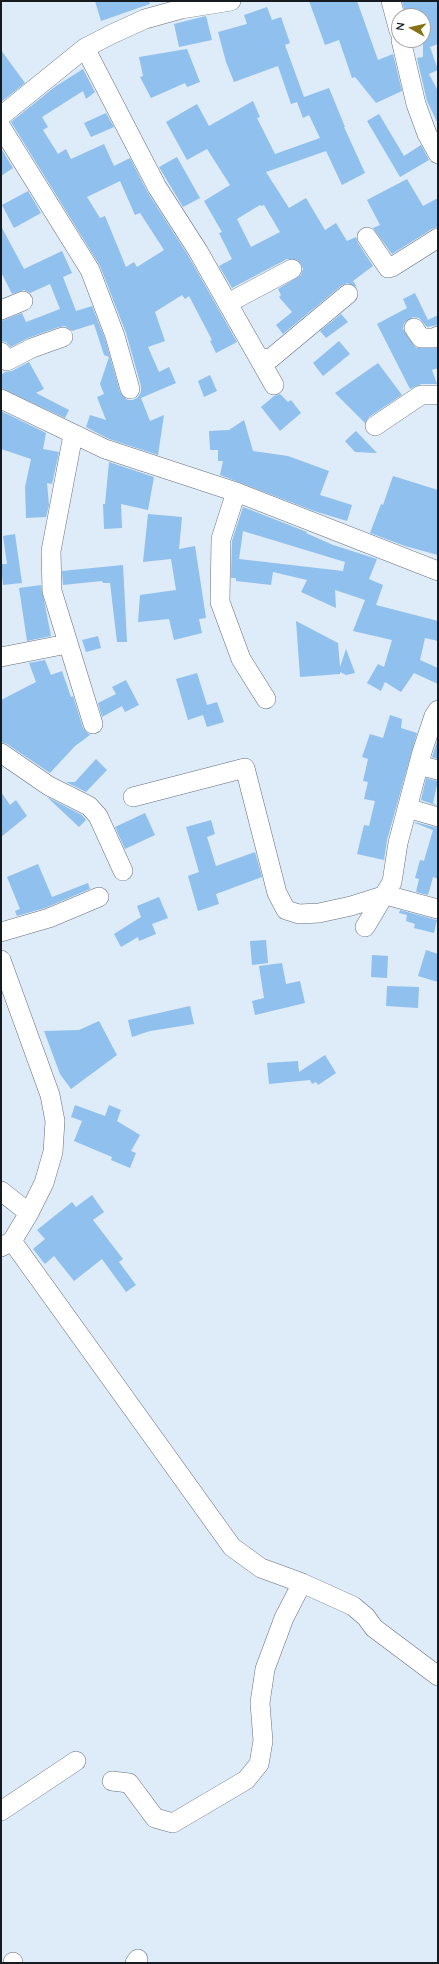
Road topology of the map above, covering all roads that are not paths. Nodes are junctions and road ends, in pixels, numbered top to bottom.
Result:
1 (231, 1) edge
2 (85, 48) junction
3 (403, 48) edge
4 (1, 116) edge
5 (1, 127) edge
6 (438, 154) edge
7 (367, 237) dead end
8 (438, 238) edge
9 (292, 269) dead end
10 (348, 294) dead end
11 (23, 301) dead end
12 (228, 303) junction
13 (1, 310) edge
14 (414, 328) dead end
15 (438, 336) edge
16 (63, 337) dead end
17 (1, 352) edge
18 (258, 357) junction
19 (274, 385) dead end
20 (130, 389) dead end
21 (438, 395) edge
22 (1, 399) edge
23 (375, 426) dead end
24 (73, 435) junction
25 (236, 492) junction
26 (438, 571) edge
27 (67, 644) junction
28 (1, 657) edge
29 (266, 700) dead end
30 (438, 710) edge
31 (93, 724) dead end
32 (433, 737) edge
33 (1, 753) edge
34 (419, 765) junction
35 (438, 770) edge
36 (133, 797) dead end
37 (408, 808) junction
38 (438, 817) edge
39 (123, 871) dead end
40 (386, 895) junction
41 (99, 896) dead end
42 (438, 908) edge
43 (366, 927) dead end
44 (1, 932) edge
45 (1, 960) edge
46 (4, 980) edge
47 (1, 1191) edge
48 (29, 1214) junction
49 (6, 1244) edge
50 (302, 1583) junction
51 (438, 1676) edge
52 (76, 1761) dead end
53 (112, 1781) dead end
54 (1, 1811) edge

1 - 2 street
2 - 4 street
2 - 12 street
3 - 6 street
5 - 20 street
7 - 8 street
9 - 12 street
10 - 18 street
11 - 13 street
12 - 18 street
14 - 15 street
16 - 17 street
18 - 19 street
21 - 23 street
22 - 24 street
24 - 25 street
24 - 27 street
25 - 26 street
25 - 29 street
27 - 28 street
27 - 31 street
30 - 32 street
32 - 34 street
33 - 39 street
34 - 35 street
34 - 37 street
36 - 40 street
37 - 38 street
37 - 40 street
40 - 42 street
40 - 43 street
41 - 44 street
45 - 46 street
46 - 48 street
47 - 48 street
48 - 49 street
49 - 50 street
50 - 51 street
50 - 53 street
52 - 54 street

